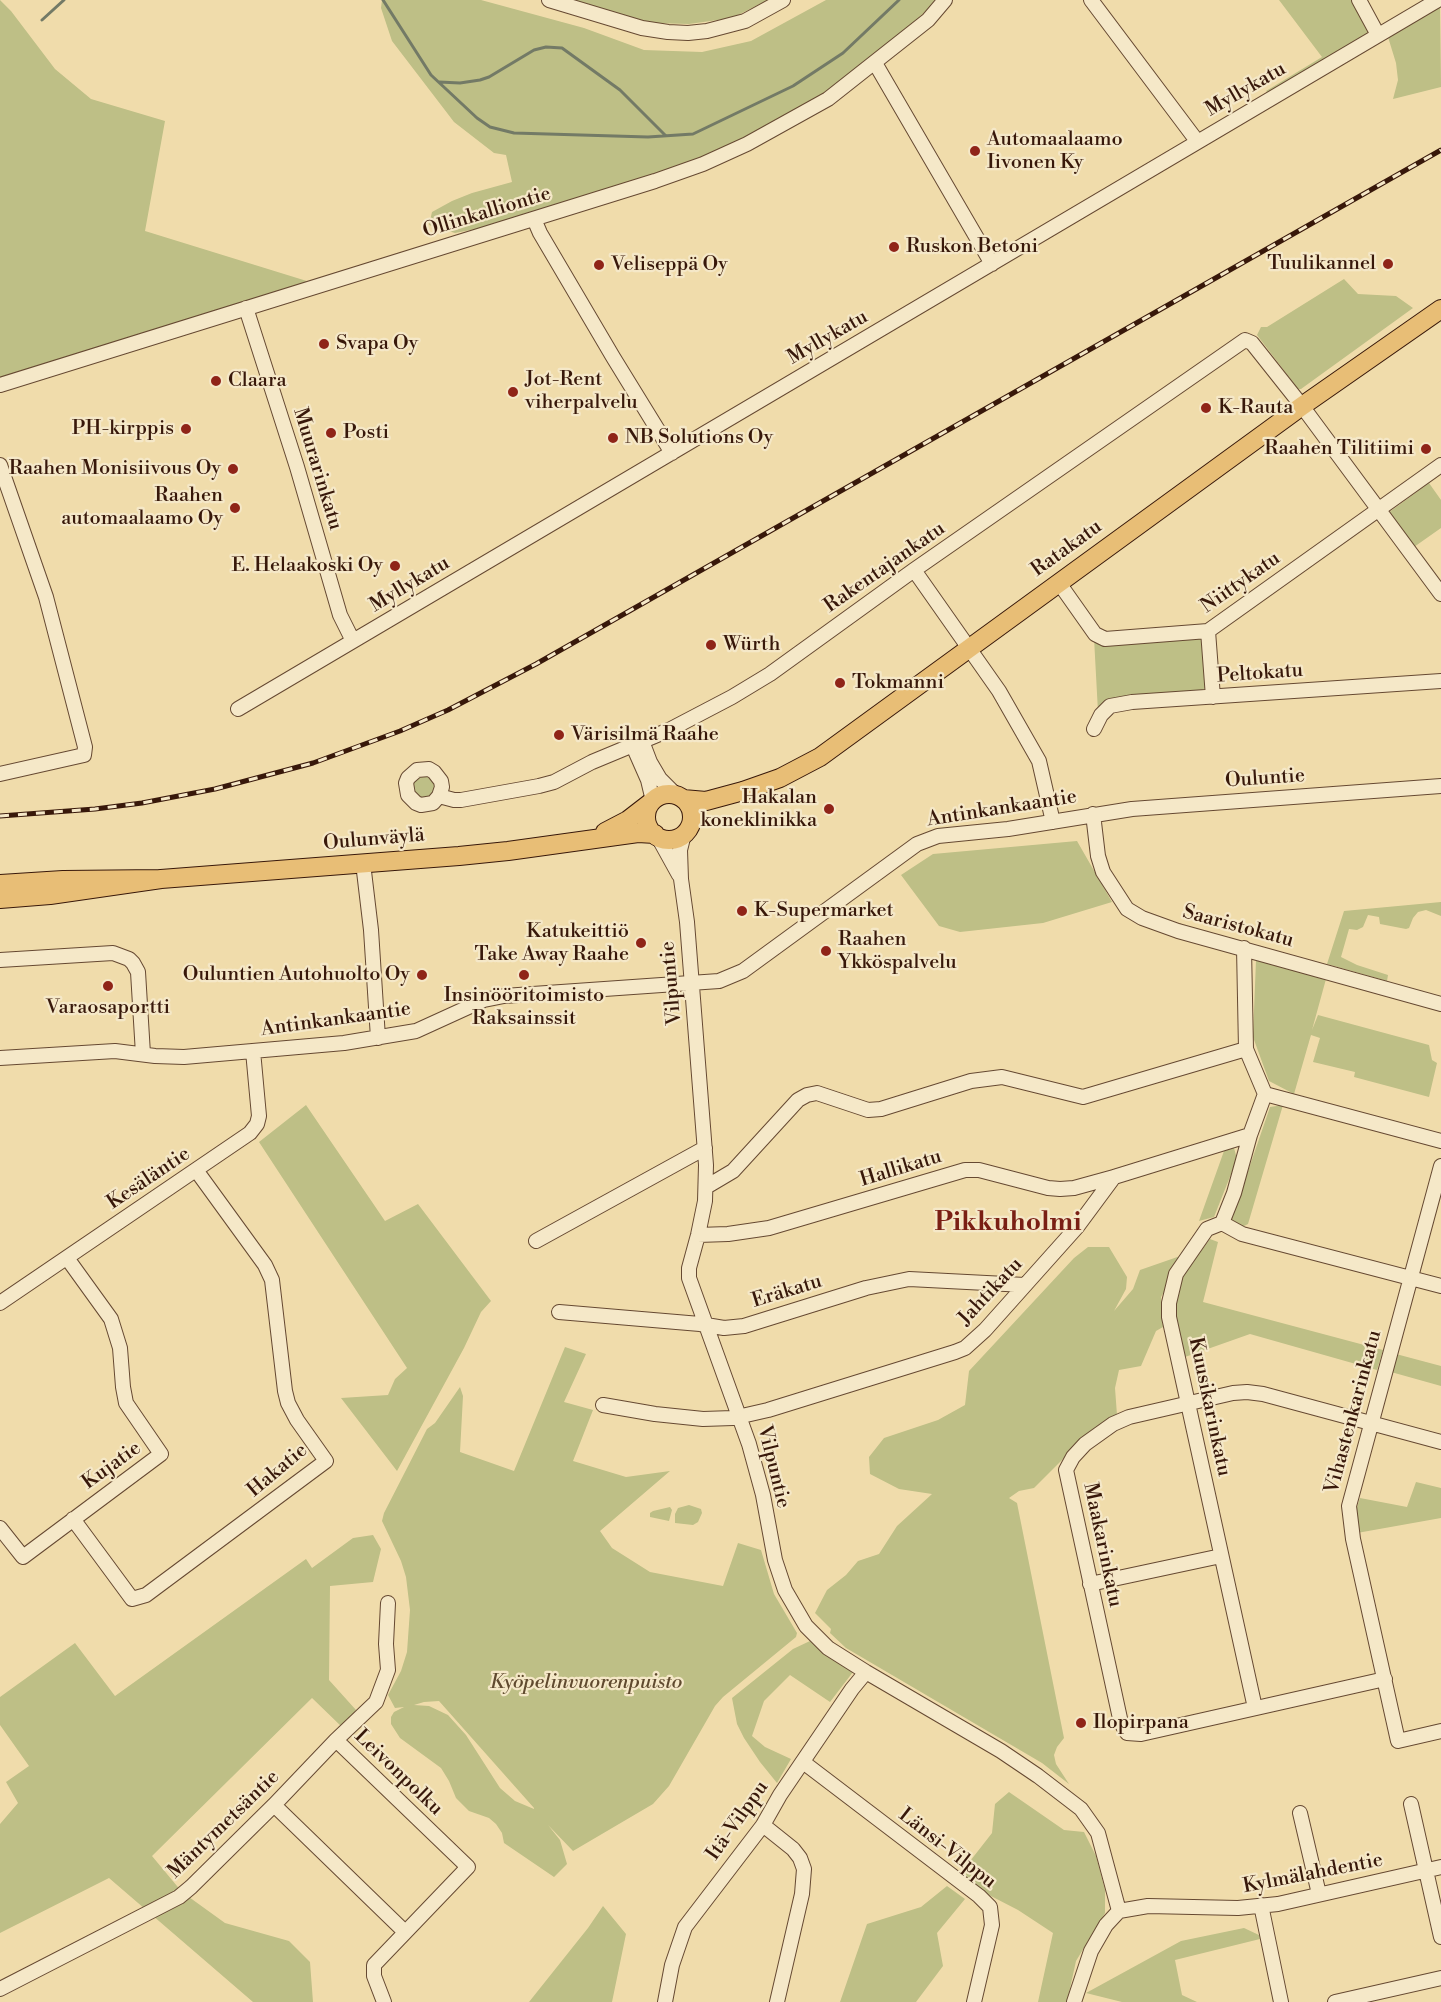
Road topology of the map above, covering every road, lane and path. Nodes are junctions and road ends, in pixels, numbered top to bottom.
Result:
1 (549, 0) edge
2 (783, 0) edge
3 (945, 0) edge
4 (1091, 0) edge
5 (1359, 0) edge
6 (1438, 0) edge
7 (1378, 35) junction
8 (874, 63) junction
9 (1197, 141) junction
10 (534, 219) junction
11 (992, 264) junction
12 (1441, 303) edge
13 (246, 308) junction
14 (1441, 309) edge
15 (1409, 330) junction
16 (0, 385) edge
17 (1302, 406) junction
18 (672, 453) junction
19 (0, 465) edge
20 (1441, 465) edge
21 (1378, 511) junction
22 (914, 570) junction
23 (1059, 583) junction
24 (1441, 594) edge
25 (1208, 631) junction
26 (353, 641) junction
27 (970, 648) junction
28 (1441, 681) edge
29 (1213, 696) junction
30 (238, 709) dead end
31 (1094, 729) dead end
32 (638, 743) junction
33 (0, 774) edge
34 (1441, 786) edge
35 (743, 791) junction
36 (439, 796) dead end
37 (680, 797) junction
38 (652, 802) junction
39 (1093, 814) junction
40 (1053, 822) junction
41 (686, 831) junction
42 (656, 836) junction
43 (590, 839) junction
44 (363, 863) junction
45 (681, 879) junction
46 (150, 880) junction
47 (0, 884) edge
48 (0, 899) edge
49 (1244, 948) junction
50 (0, 960) edge
51 (691, 984) junction
52 (1441, 1004) edge
53 (378, 1038) junction
54 (1246, 1049) junction
55 (253, 1051) junction
56 (143, 1054) junction
57 (0, 1058) edge
58 (1265, 1094) junction
59 (1250, 1135) junction
60 (1441, 1141) edge
61 (705, 1148) junction
62 (1441, 1166) edge
63 (196, 1170) junction
64 (1114, 1177) junction
65 (706, 1187) junction
66 (1222, 1223) junction
67 (698, 1235) junction
68 (536, 1240) dead end
69 (67, 1258) junction
70 (1410, 1278) junction
71 (1026, 1285) junction
72 (1441, 1286) edge
73 (0, 1303) edge
74 (559, 1312) dead end
75 (707, 1325) junction
76 (1188, 1403) junction
77 (603, 1405) dead end
78 (740, 1416) junction
79 (1371, 1423) junction
80 (1441, 1442) edge
81 (73, 1519) junction
82 (0, 1528) edge
83 (1221, 1556) junction
84 (1090, 1584) junction
85 (388, 1603) dead end
86 (866, 1672) junction
87 (1385, 1679) junction
88 (1255, 1708) junction
89 (1441, 1731) edge
90 (336, 1740) junction
91 (803, 1762) junction
92 (1411, 1804) dead end
93 (274, 1805) junction
94 (1300, 1813) dead end
95 (763, 1825) junction
96 (1441, 1867) edge
97 (1426, 1871) junction
98 (1319, 1894) junction
99 (1261, 1905) junction
100 (1119, 1911) junction
101 (405, 1932) junction
102 (1441, 1937) edge
103 (1441, 1978) edge
104 (0, 1989) edge
105 (384, 2002) edge
106 (665, 2002) edge
107 (777, 2002) edge
108 (974, 2002) edge
109 (1074, 2002) edge
110 (1281, 2002) edge
111 (1335, 2002) edge

1 - 2 street
3 - 8 street, Ollinkalliontie
4 - 9 street
5 - 7 street
6 - 7 street, Myllykatu
7 - 9 street, Myllykatu
8 - 10 street, Ollinkalliontie
8 - 11 street
9 - 11 street, Myllykatu
10 - 13 street, Ollinkalliontie
10 - 18 street
11 - 18 street, Myllykatu
12 - 15 main road, Ratakatu
13 - 16 street, Ollinkalliontie
13 - 26 street, Muurarinkatu
14 - 15 main road, Ratakatu
15 - 17 main road, Ratakatu
17 - 21 street
17 - 22 street, Rakentajankatu
17 - 23 main road, Ratakatu
18 - 26 street, Myllykatu
19 - 33 street
20 - 21 street, Niittykatu
21 - 24 street
21 - 25 street, Niittykatu
22 - 27 street
22 - 32 street, Rakentajankatu
23 - 25 street, Niittykatu
23 - 27 main road, Ratakatu
25 - 29 street
26 - 30 street, Myllykatu
27 - 35 main road, Ratakatu
27 - 40 street
28 - 29 street, Peltokatu
29 - 31 street, Peltokatu
32 - 36 street, Rakentajankatu
32 - 37 street
32 - 38 street
34 - 39 street, Ouluntie
35 - 37 main road, Ratakatu
35 - 41 main road, Ratakatu
37 - 38 main road
37 - 41 main road
38 - 42 main road
38 - 43 main road, Oulunväylä
39 - 40 street, Antinkankaantie
39 - 49 street, Saaristokatu
40 - 51 street, Antinkankaantie
41 - 42 main road
41 - 45 street, Vilpuntie
42 - 43 main road, Oulunväylä
42 - 45 street, Vilpuntie
43 - 44 main road, Oulunväylä
44 - 46 main road, Oulunväylä
44 - 53 street
45 - 51 street, Vilpuntie
46 - 47 main road, Oulunväylä
46 - 48 main road, Oulunväylä
49 - 52 street, Saaristokatu
49 - 54 street
50 - 56 street
51 - 53 street, Antinkankaantie
51 - 61 street, Vilpuntie
53 - 55 street, Antinkankaantie
54 - 58 street
54 - 65 street
55 - 56 street, Antinkankaantie
55 - 63 street, Kesäläntie
56 - 57 street, Antinkankaantie
58 - 59 street
58 - 60 street
59 - 64 street
59 - 66 street
61 - 65 street, Vilpuntie
61 - 68 street
62 - 70 street, Vihastenkarinkatu
63 - 69 street, Kesäläntie
63 - 81 street, Hakatie
64 - 67 street, Hallikatu
64 - 71 street, Jahtikatu
65 - 67 street, Vilpuntie
66 - 70 street
66 - 76 street, Kuusikarinkatu
67 - 75 street, Vilpuntie
69 - 73 street, Kesäläntie
69 - 81 street, Kujatie
70 - 72 street
70 - 79 street, Vihastenkarinkatu
71 - 75 street, Eräkatu
71 - 78 street, Jahtikatu
74 - 75 street, Eräkatu
75 - 78 street, Vilpuntie
76 - 79 street, Maakarinkatu
76 - 83 street, Kuusikarinkatu
76 - 84 street, Maakarinkatu
77 - 78 street, Jahtikatu
78 - 86 street, Vilpuntie
79 - 80 street, Maakarinkatu
79 - 87 street, Vihastenkarinkatu
81 - 82 street, Kujatie
83 - 84 street
83 - 88 street, Kuusikarinkatu
84 - 88 street, Maakarinkatu
85 - 90 street, Leivonpolku
86 - 91 street, Itä-Vilppu
86 - 100 street, Vilpuntie
87 - 88 street
87 - 89 street, Vihastenkarinkatu
90 - 93 street, Mäntymetsäntie
90 - 101 street, Leivonpolku
91 - 95 street, Itä-Vilppu
91 - 108 street, Länsi-Vilppu
92 - 97 street
93 - 101 street
93 - 104 street, Mäntymetsäntie
94 - 98 street
95 - 106 street, Itä-Vilppu
95 - 107 street
96 - 97 street, Kylmälahdentie
97 - 98 street, Kylmälahdentie
97 - 102 street
98 - 99 street, Kylmälahdentie
99 - 100 street, Kylmälahdentie
99 - 110 street
100 - 109 street
101 - 105 street
103 - 111 street

